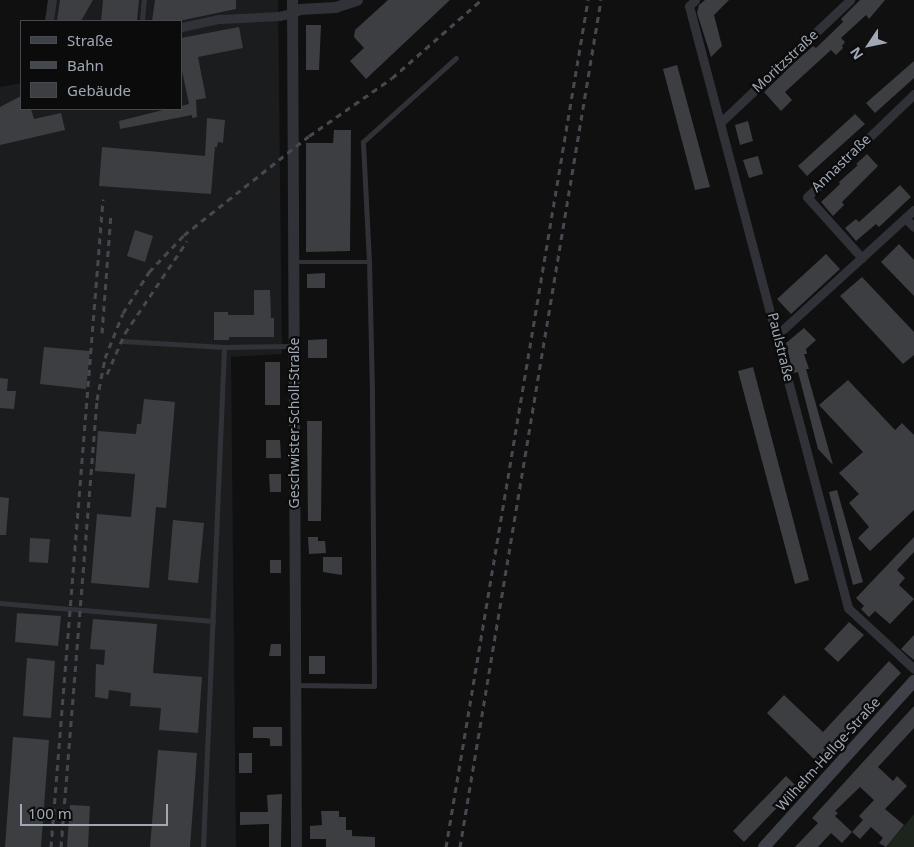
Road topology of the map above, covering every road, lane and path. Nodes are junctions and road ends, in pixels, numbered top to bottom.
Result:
1 (52, 0) edge
2 (144, 0) edge
3 (292, 0) edge
4 (357, 0) edge
5 (850, 0) edge
6 (691, 2) edge
7 (292, 13) junction
8 (49, 20) edge
9 (142, 20) edge
10 (182, 27) edge
11 (456, 58) dead end
12 (914, 94) edge
13 (721, 122) junction
14 (914, 210) edge
15 (906, 218) junction
16 (914, 228) edge
17 (862, 258) junction
18 (293, 262) junction
19 (369, 262) junction
20 (778, 334) junction
21 (123, 340) dead end
22 (293, 346) junction
23 (224, 347) junction
24 (0, 603) edge
25 (213, 621) junction
26 (914, 669) edge
27 (914, 680) edge
28 (295, 685) junction
29 (203, 847) edge
30 (296, 847) edge
31 (764, 847) edge

1 - 8 street
2 - 9 lane
3 - 7 street, Geschwister-Scholl-Straße
4 - 7 street
5 - 13 street, Moritzstraße
6 - 13 street, Paulstraße
7 - 10 street
7 - 18 street, Geschwister-Scholl-Straße
11 - 19 lane
12 - 17 street, Annastraße
13 - 20 street, Paulstraße
14 - 15 street
15 - 16 street
15 - 17 street
17 - 20 street
18 - 19 lane
18 - 22 street, Geschwister-Scholl-Straße
19 - 28 lane
20 - 26 street, Paulstraße
21 - 23 lane
22 - 23 lane
22 - 28 street, Geschwister-Scholl-Straße
23 - 25 lane
24 - 25 lane
25 - 29 lane
27 - 31 main road, Wilhelm-Hellge-Straße
28 - 30 street, Geschwister-Scholl-Straße

